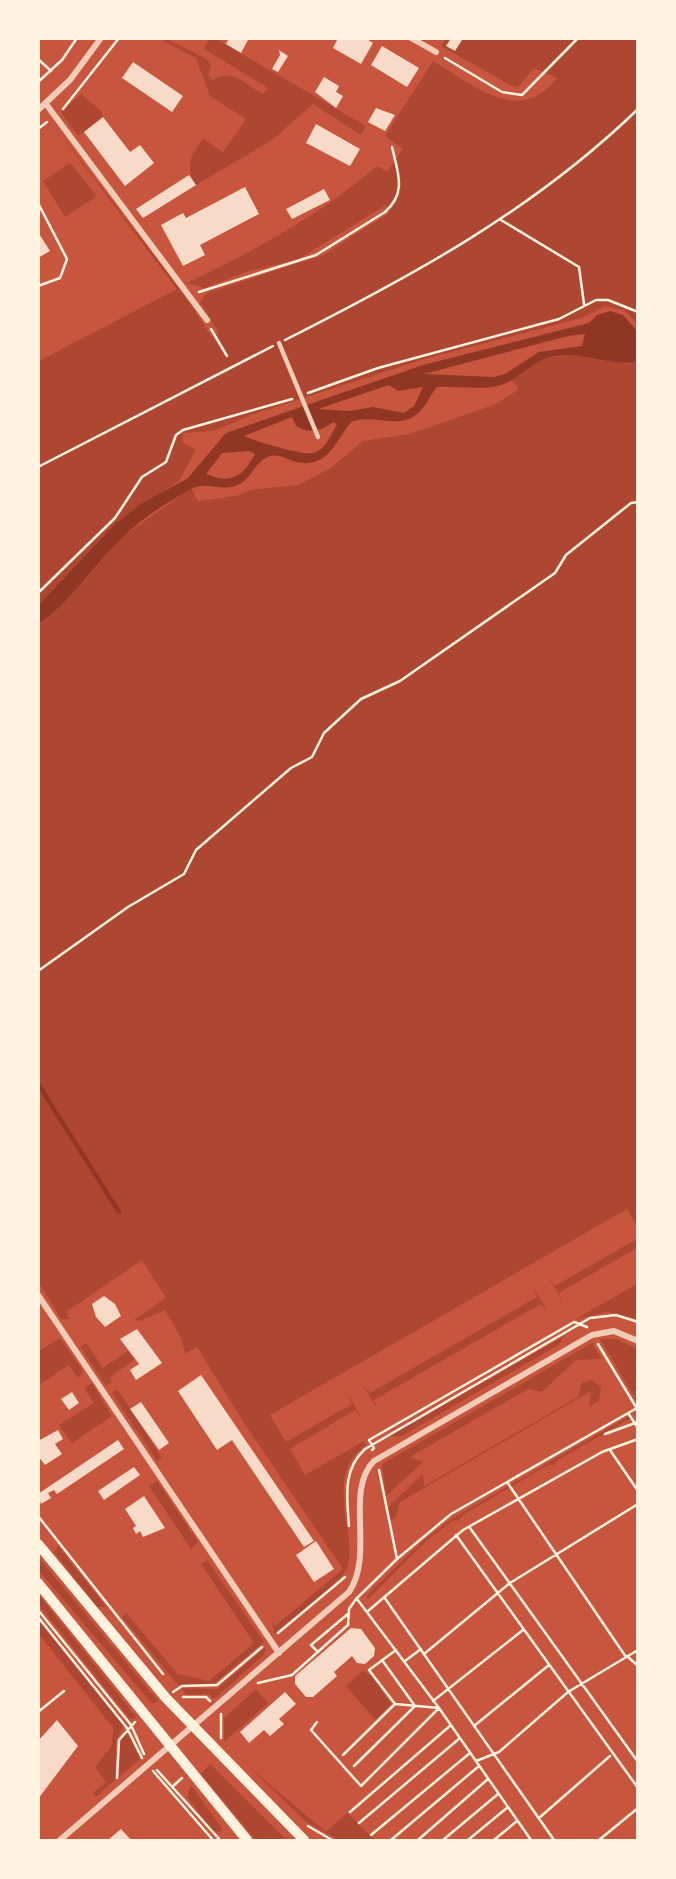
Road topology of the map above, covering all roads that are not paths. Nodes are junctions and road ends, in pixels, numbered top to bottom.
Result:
1 (101, 38) edge
2 (411, 38) edge
3 (436, 52) road end
4 (46, 104) junction
5 (38, 110) edge
6 (207, 320) road end
7 (280, 345) road end
8 (318, 437) dead end
9 (38, 1295) edge
10 (638, 1341) edge
11 (38, 1544) edge
12 (38, 1584) edge
13 (279, 1653) junction
14 (193, 1727) junction
15 (170, 1747) junction
16 (60, 1840) edge
17 (247, 1840) edge
18 (304, 1840) edge

1 - 4 street
2 - 3 street
4 - 5 street
4 - 6 street
7 - 8 street
9 - 13 street
10 - 13 street
11 - 14 main road
12 - 15 main road
13 - 14 street
14 - 15 street
14 - 18 main road
15 - 16 street
15 - 17 main road

